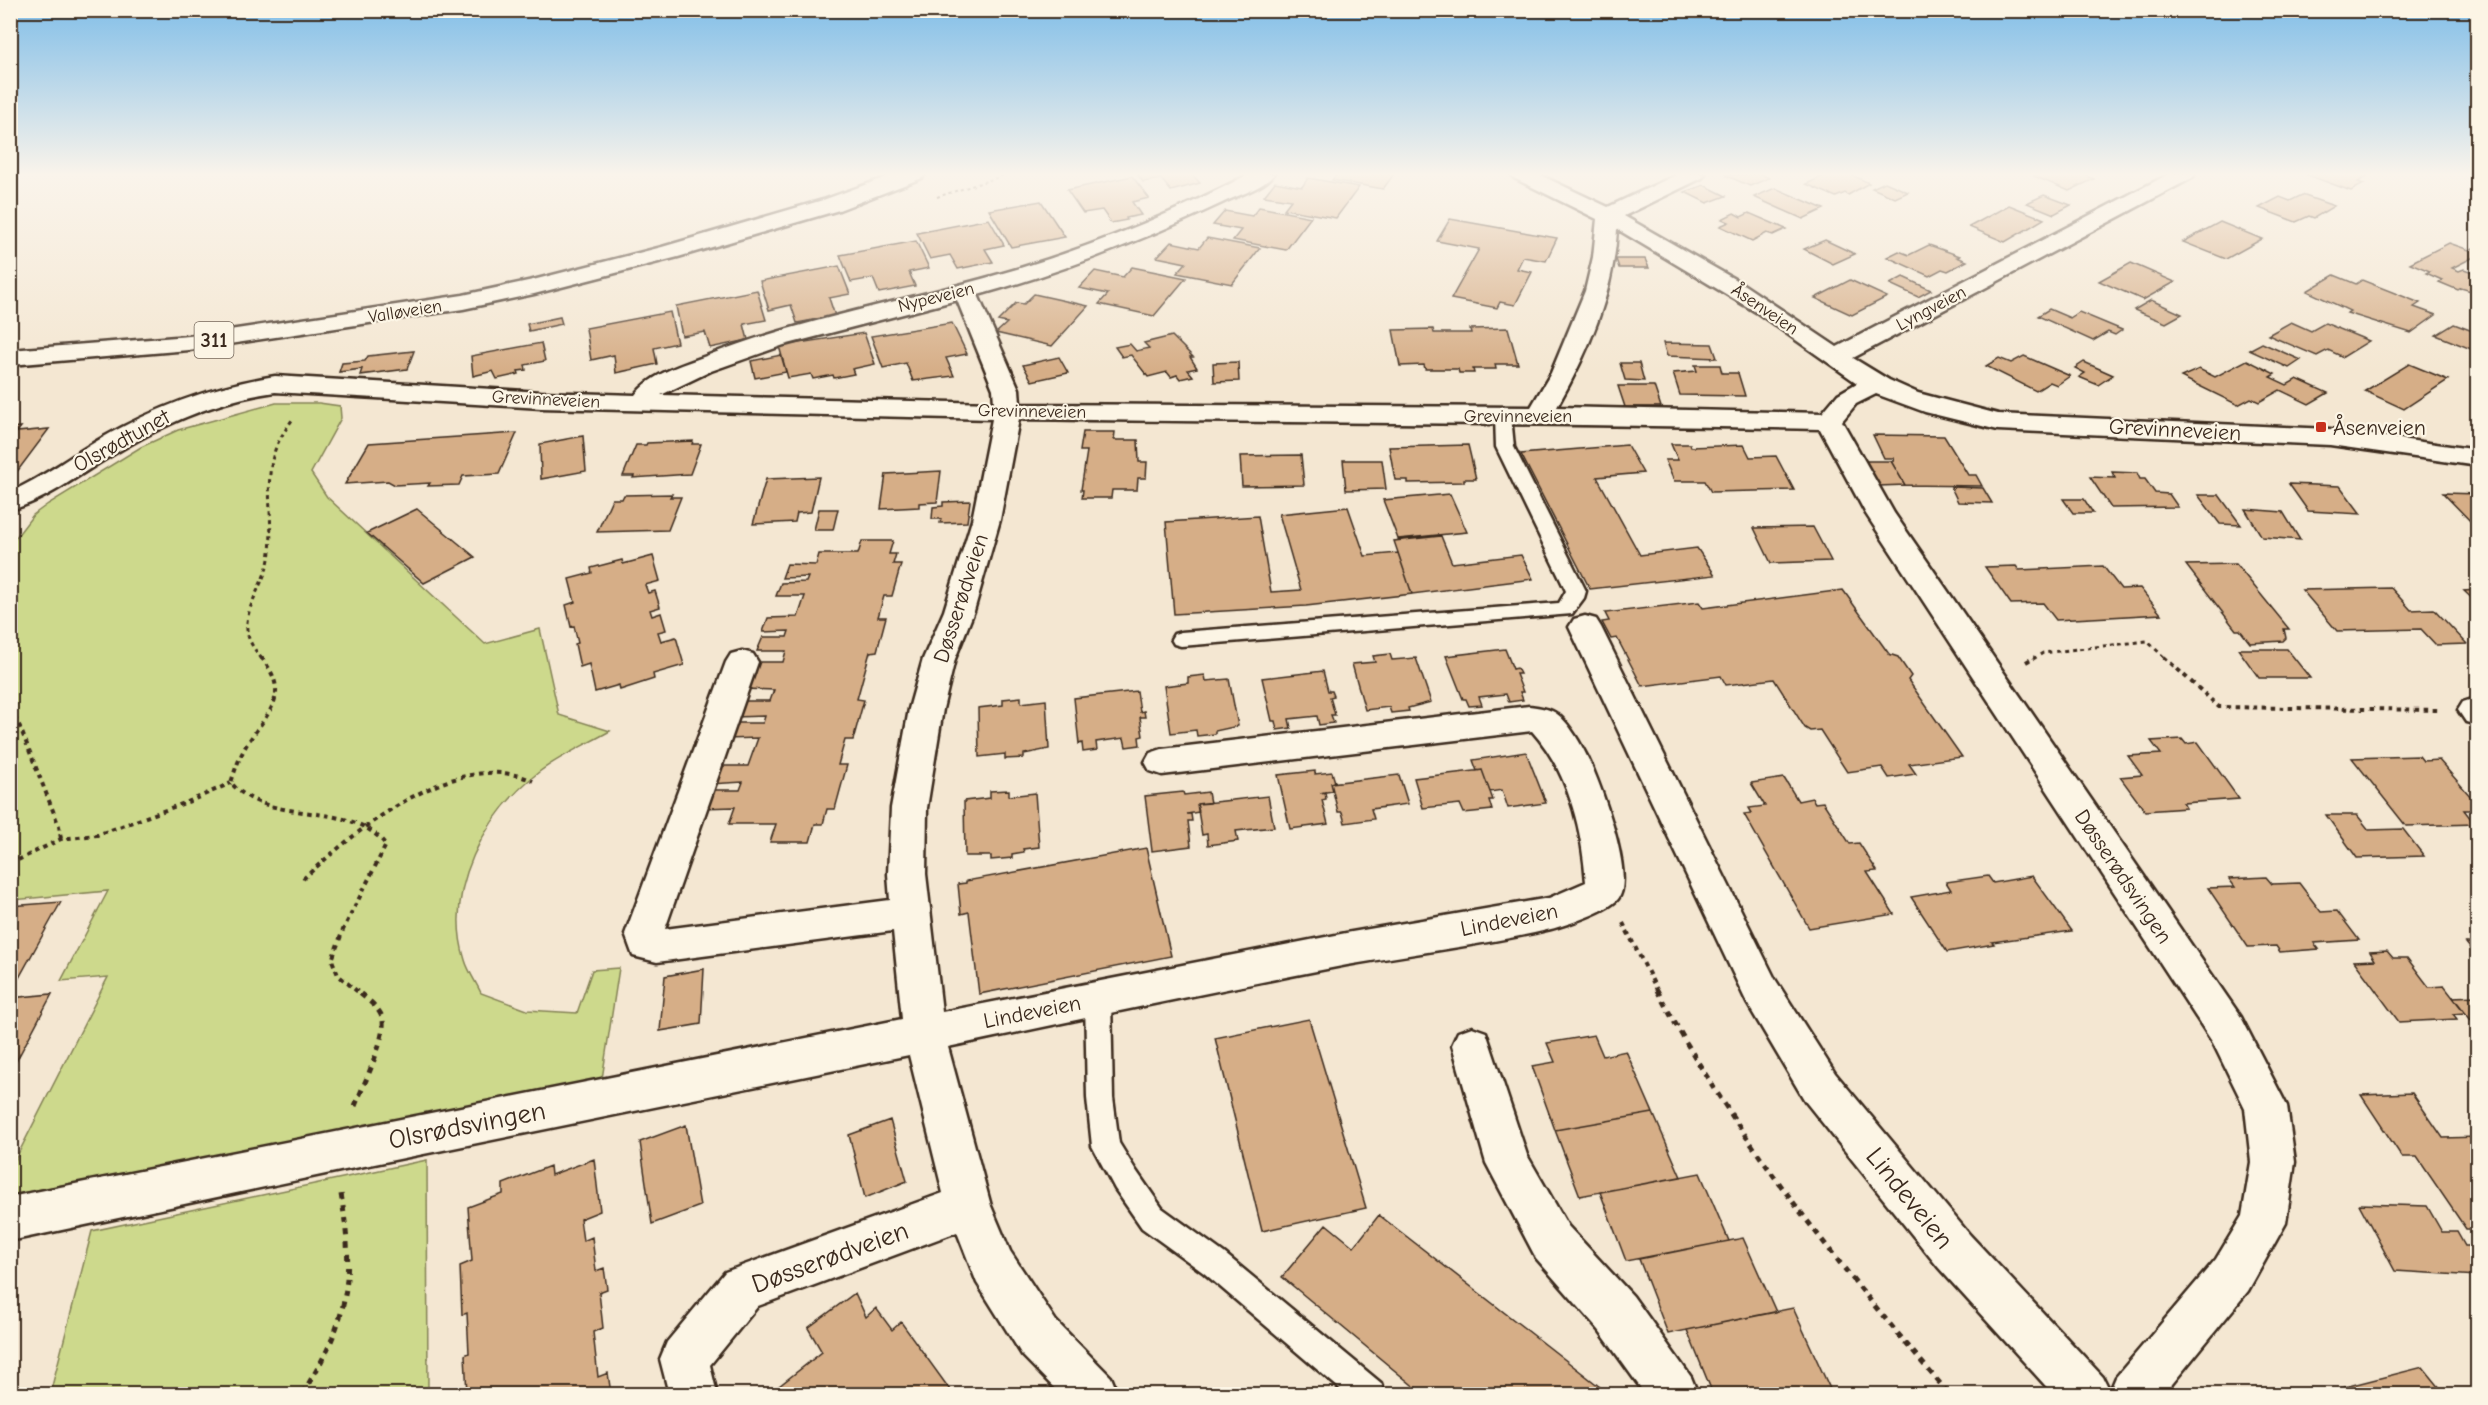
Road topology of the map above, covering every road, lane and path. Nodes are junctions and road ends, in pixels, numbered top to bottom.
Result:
1 (711, 240) edge
2 (1123, 240) edge
3 (1605, 240) edge
4 (1654, 240) edge
5 (2060, 240) edge
6 (965, 291) junction
7 (1836, 357) junction
8 (10, 358) edge
9 (1876, 384) junction
10 (328, 386) junction
11 (237, 390) joint
12 (642, 403) junction
13 (1007, 411) junction
14 (1503, 416) junction
15 (1539, 416) junction
16 (1829, 421) junction
17 (2478, 458) edge
18 (10, 501) edge
19 (1585, 627) dead end
20 (1181, 639) dead end
21 (742, 662) dead end
22 (1980, 664) junction
23 (10, 710) edge
24 (2476, 712) edge
25 (1162, 762) dead end
26 (533, 781) dead end
27 (231, 783) junction
28 (370, 827) junction
29 (61, 839) junction
30 (10, 864) edge
31 (303, 879) dead end
32 (1605, 888) junction
33 (910, 913) junction
34 (1098, 998) junction
35 (924, 1033) junction
36 (1472, 1045) dead end
37 (340, 1150) junction
38 (969, 1206) junction
39 (10, 1219) edge
40 (302, 1395) edge
41 (693, 1395) edge
42 (1094, 1395) edge
43 (1370, 1395) edge
44 (1674, 1395) edge
45 (1949, 1395) edge
46 (2086, 1395) edge
47 (2133, 1395) edge

1 - 8 street, Valløveien / 311
2 - 6 street, Nypeveien
3 - 15 street
4 - 7 street, Åsenveien
5 - 7 street, Lyngveien
6 - 12 street, Nypeveien
6 - 13 street, Døsserødveien
7 - 9 street, Åsenveien
9 - 16 street
9 - 17 street, Grevinneveien
10 - 11 street, Grevinneveien
10 - 12 street, Grevinneveien
10 - 27 path
11 - 18 street, Olsrødtunet
12 - 13 street, Grevinneveien
13 - 14 street, Grevinneveien
13 - 33 street, Døsserødveien
14 - 15 street, Grevinneveien
14 - 20 lane
15 - 16 street, Grevinneveien
16 - 22 street, Døsserødsvingen
19 - 46 street, Lindeveien
21 - 33 street
22 - 24 path
22 - 47 street, Døsserødsvingen
23 - 29 path
25 - 32 street
26 - 28 path
27 - 28 path
27 - 29 path
28 - 31 path
28 - 37 path
29 - 30 path
32 - 34 street, Lindeveien
32 - 45 path
33 - 35 street, Døsserødveien
34 - 35 street, Lindeveien
34 - 43 lane
35 - 37 street, Olsrødsvingen
35 - 38 street, Døsserødveien
36 - 44 street
37 - 39 street, Olsrødsvingen
37 - 40 path
38 - 41 street, Døsserødveien
38 - 42 street, Døsserødveien

